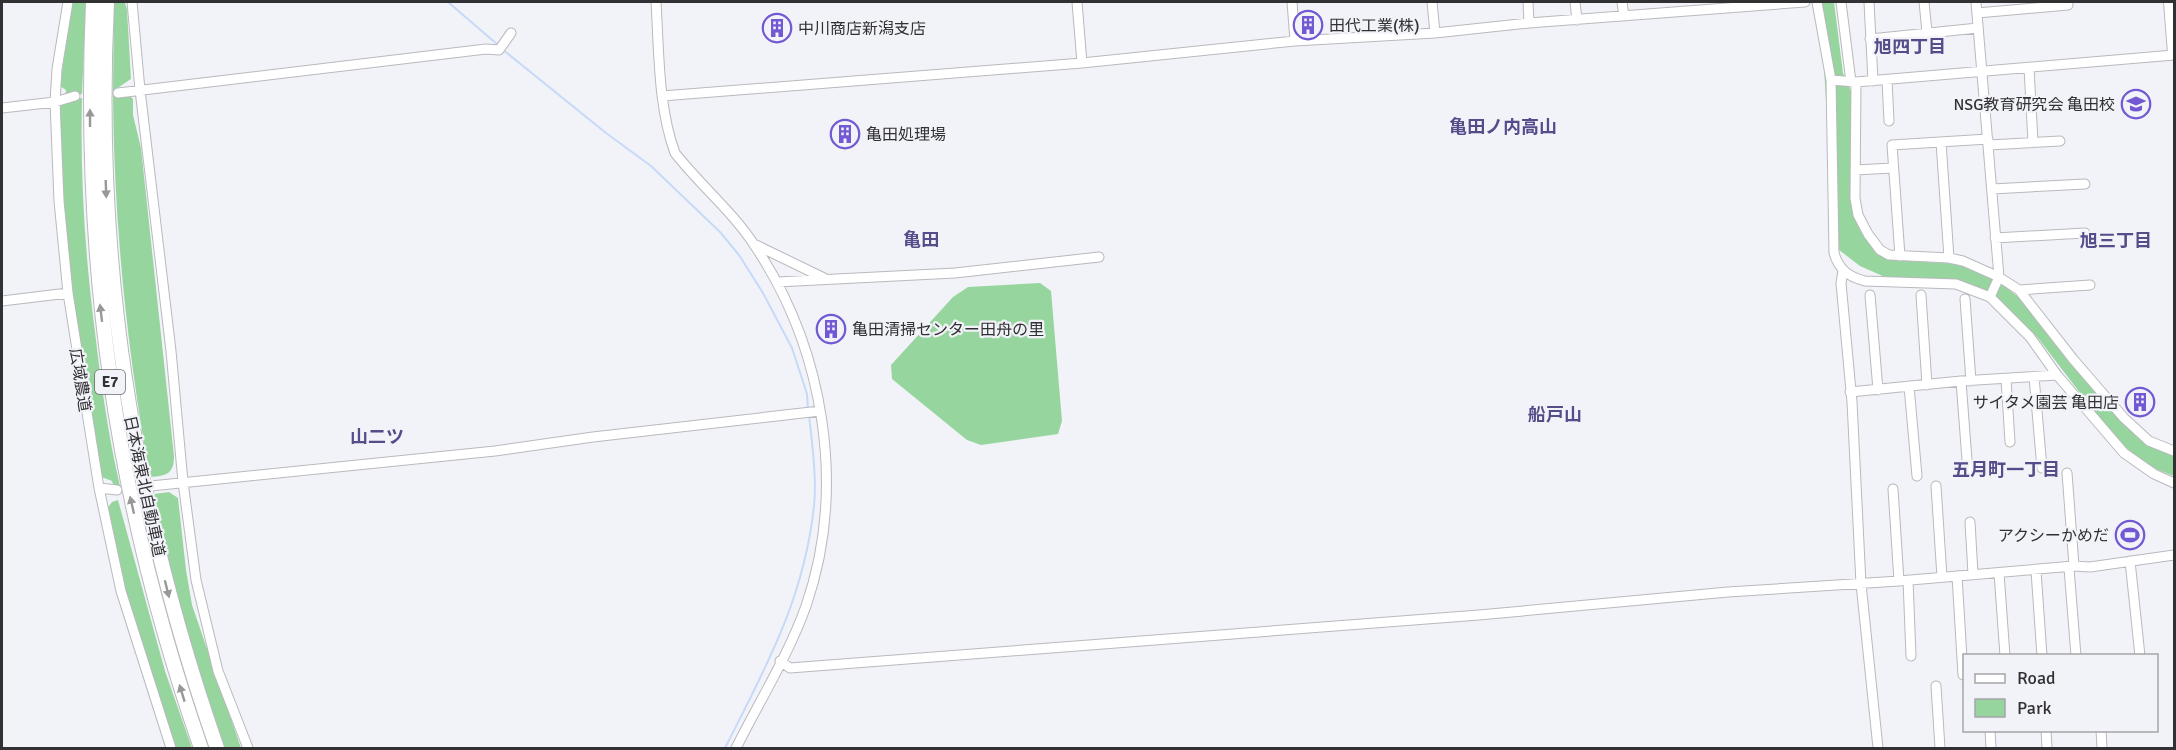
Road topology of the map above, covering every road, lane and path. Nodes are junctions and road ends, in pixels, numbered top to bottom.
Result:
1 (68, 2) edge
2 (132, 2) edge
3 (656, 2) edge
4 (1077, 2) edge
5 (1292, 2) edge
6 (1432, 2) edge
7 (1528, 2) edge
8 (1575, 2) edge
9 (1622, 2) edge
10 (1664, 2) edge
11 (1805, 2) edge
12 (1817, 2) edge
13 (1840, 2) edge
14 (1869, 2) edge
15 (1924, 2) edge
16 (1976, 2) edge
17 (2170, 2) edge
18 (100, 3) edge
19 (1771, 3) edge
20 (2068, 5) dead end
21 (1665, 13) junction
22 (1977, 13) junction
23 (1624, 16) junction
24 (1577, 20) junction
25 (1530, 24) junction
26 (1978, 28) junction
27 (1927, 32) junction
28 (511, 33) dead end
29 (1435, 33) junction
30 (1870, 39) junction
31 (1295, 41) junction
32 (2175, 54) edge
33 (1082, 63) junction
34 (2029, 68) junction
35 (1982, 71) junction
36 (1831, 80) junction
37 (1887, 80) junction
38 (1873, 81) junction
39 (1854, 82) junction
40 (140, 90) junction
41 (118, 93) dead end
42 (75, 96) dead end
43 (662, 96) junction
44 (55, 102) junction
45 (2, 108) edge
46 (1889, 121) dead end
47 (2060, 141) dead end
48 (1941, 142) junction
49 (1988, 142) junction
50 (2033, 142) junction
51 (1893, 168) junction
52 (1855, 170) junction
53 (2085, 184) dead end
54 (1992, 189) junction
55 (2085, 232) dead end
56 (1995, 238) junction
57 (754, 244) junction
58 (1900, 256) junction
59 (1099, 257) dead end
60 (1949, 258) junction
61 (1843, 271) junction
62 (1999, 277) junction
63 (826, 279) junction
64 (777, 282) junction
65 (2090, 285) dead end
66 (2019, 290) junction
67 (68, 293) junction
68 (1870, 295) dead end
69 (1921, 295) dead end
70 (1990, 297) junction
71 (1965, 299) dead end
72 (2, 301) edge
73 (2057, 375) junction
74 (2034, 377) junction
75 (2006, 378) junction
76 (1966, 381) junction
77 (1927, 385) junction
78 (1910, 386) junction
79 (1878, 390) junction
80 (1850, 392) junction
81 (818, 412) junction
82 (2010, 442) dead end
83 (2175, 451) edge
84 (2042, 468) dead end
85 (1968, 473) dead end
86 (2067, 473) dead end
87 (1917, 476) dead end
88 (183, 482) junction
89 (2175, 483) edge
90 (150, 486) dead end
91 (1936, 486) dead end
92 (99, 488) junction
93 (1893, 489) dead end
94 (117, 490) dead end
95 (1970, 522) dead end
96 (2175, 555) edge
97 (2130, 561) junction
98 (2071, 567) junction
99 (2036, 571) junction
100 (1999, 573) junction
101 (1973, 574) junction
102 (1957, 576) junction
103 (1942, 577) junction
104 (1904, 581) junction
105 (1861, 584) junction
106 (2005, 654) edge
107 (2042, 654) edge
108 (2076, 654) edge
109 (2140, 654) edge
110 (1911, 656) dead end
111 (780, 661) junction
112 (1963, 661) edge
113 (1936, 686) dead end
114 (1990, 732) edge
115 (2046, 732) edge
116 (2101, 732) edge
117 (171, 748) edge
118 (201, 748) edge
119 (217, 748) edge
120 (248, 748) edge
121 (736, 748) edge
122 (1878, 748) edge
123 (1940, 748) edge
124 (1991, 748) edge
125 (2047, 748) edge
126 (2102, 748) edge

1 - 44 street, 広域農道
2 - 40 street
3 - 43 street
4 - 33 street
5 - 31 street
6 - 29 street
7 - 25 street
8 - 24 street
9 - 23 street
10 - 21 street
11 - 19 street
12 - 36 street
13 - 39 street
14 - 30 street
15 - 27 street
16 - 22 street
17 - 32 main road
118 -> 18 highway, 日本海東北自動車道 / E7
18 -> 119 highway, 日本海東北自動車道 / E7
19 - 21 street
20 - 22 street
21 - 23 street
22 - 26 street
23 - 24 street
24 - 25 street
25 - 29 street
26 - 27 street
26 - 35 street
27 - 30 street
28 - 40 street
29 - 31 street
30 - 38 street
31 - 33 street
32 - 34 street
33 - 43 street
34 - 35 street
34 - 50 street
35 - 37 street
35 - 49 street
36 - 39 street
36 - 61 street
37 - 38 street
37 - 46 street
38 - 39 street
39 - 52 street
40 - 41 street
40 - 88 street
42 - 44 street
43 - 57 street
44 - 45 street
44 - 67 street, 広域農道
47 - 50 street
48 - 49 street
48 - 51 street
48 - 60 street
49 - 50 street
49 - 54 street
51 - 52 street
51 - 58 street
52 - 58 street
53 - 54 street
54 - 56 street
55 - 56 street
56 - 62 street
57 - 63 street
57 - 64 street
58 - 60 street
59 - 63 street
60 - 62 street
61 - 70 street
61 - 80 street
62 - 66 street
62 - 70 street
63 - 64 street
64 - 81 street
65 - 66 street
66 - 83 street
67 - 72 street
67 - 92 street, 広域農道
68 - 79 street
69 - 77 street
70 - 73 street
71 - 76 street
73 - 74 street
73 - 89 street
74 - 75 street
74 - 84 street
75 - 76 street
75 - 82 street
76 - 77 street
76 - 85 street
77 - 78 street
78 - 79 street
78 - 87 street
79 - 80 street
80 - 105 street
81 - 88 street
81 - 111 street
86 - 98 street
88 - 90 street
88 - 120 street
91 - 103 street
92 - 94 street
92 - 117 street, 広域農道
93 - 104 street
95 - 101 street
96 - 97 street
97 - 98 street
97 - 109 street
98 - 99 street
98 - 108 street
99 - 100 street
99 - 107 street
100 - 101 street
100 - 106 street
101 - 102 street
102 - 103 street
102 - 112 street
103 - 104 street
104 - 105 street
104 - 110 street
105 - 111 street
105 - 122 street
111 - 121 street
113 - 123 street
114 - 124 street
115 - 125 street
116 - 126 street

